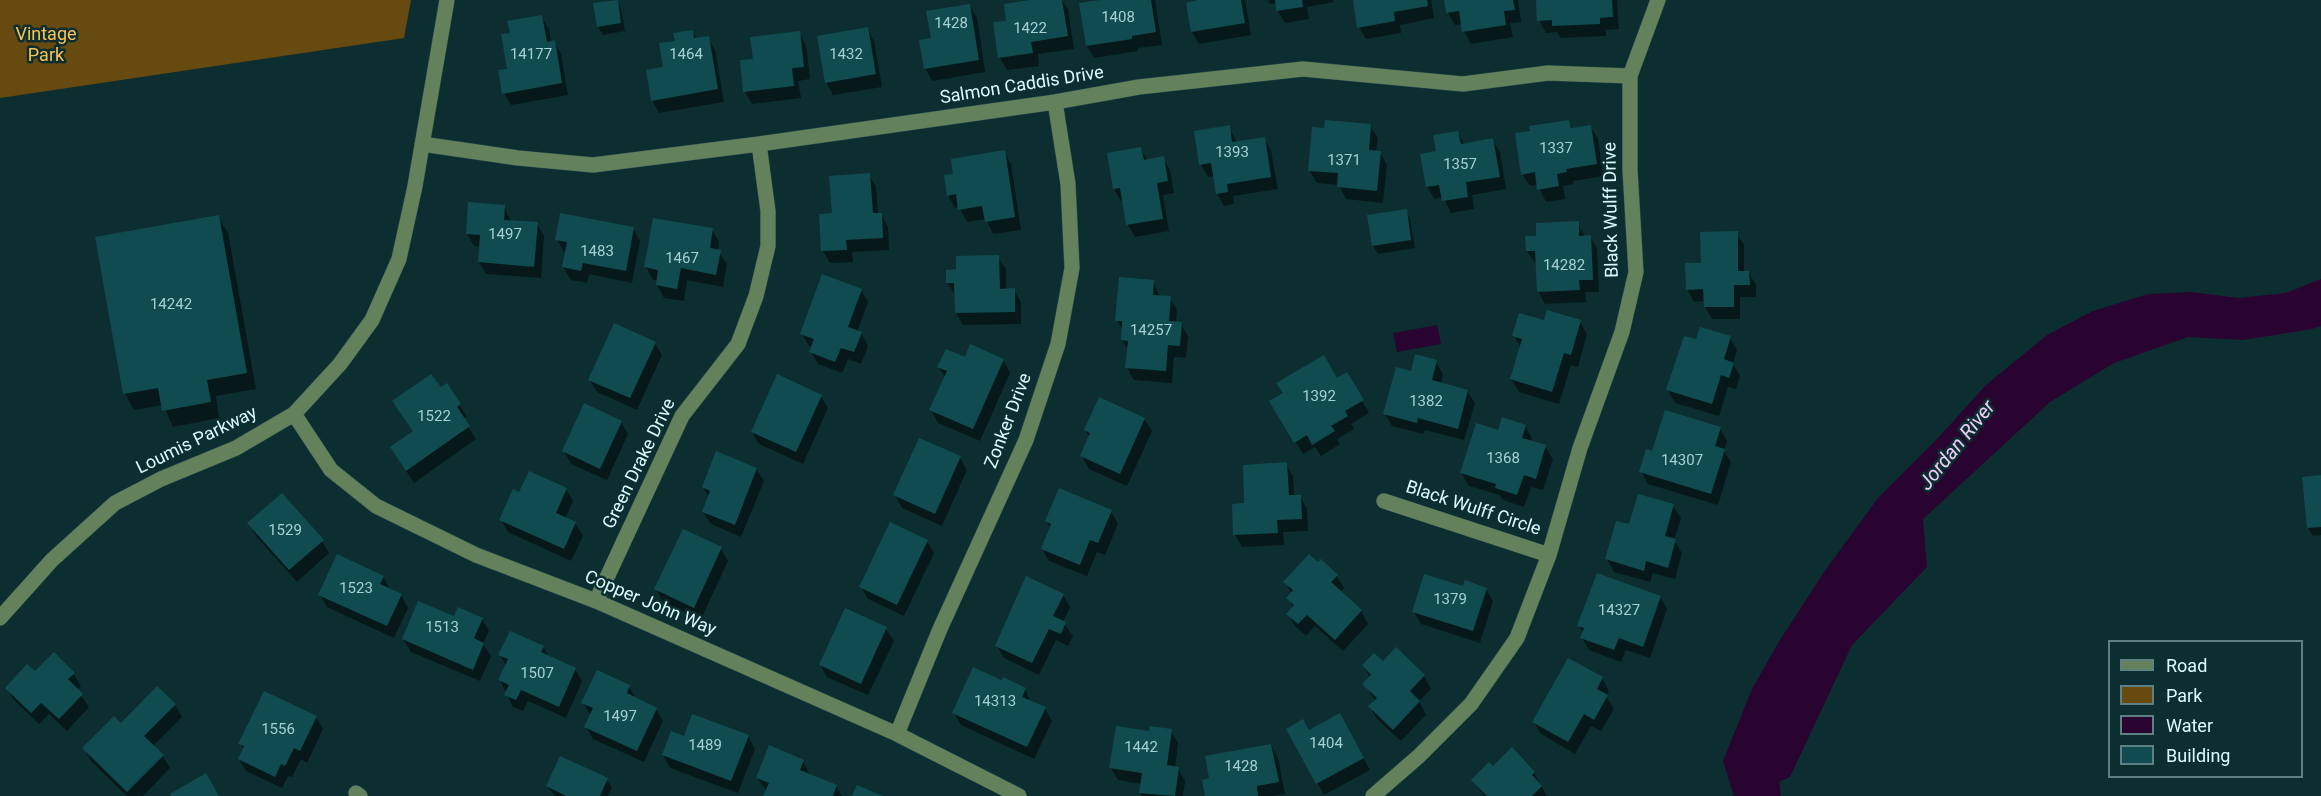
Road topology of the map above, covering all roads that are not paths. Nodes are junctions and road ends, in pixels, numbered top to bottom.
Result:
1 (447, 0) edge
2 (1658, 0) edge
3 (1630, 76) junction
4 (1055, 102) junction
5 (422, 144) junction
6 (759, 144) junction
7 (294, 414) junction
8 (1384, 501) dead end
9 (1549, 555) junction
10 (596, 601) junction
11 (0, 618) edge
12 (897, 734) junction
13 (1019, 796) edge
14 (1373, 796) edge

1 - 5 street, Loumis Parkway
2 - 3 street, Black Wulff Drive
3 - 4 street, Salmon Caddis Drive
3 - 9 street, Black Wulff Drive
4 - 6 street, Salmon Caddis Drive
4 - 12 street, Zonker Drive
5 - 6 street, Salmon Caddis Drive
5 - 7 street, Loumis Parkway
6 - 10 street, Green Drake Drive
7 - 10 street, Copper John Way
7 - 11 street, Loumis Parkway
8 - 9 street, Black Wulff Circle
9 - 14 street, Black Wulff Drive
10 - 12 street, Copper John Way
12 - 13 street, Copper John Way

